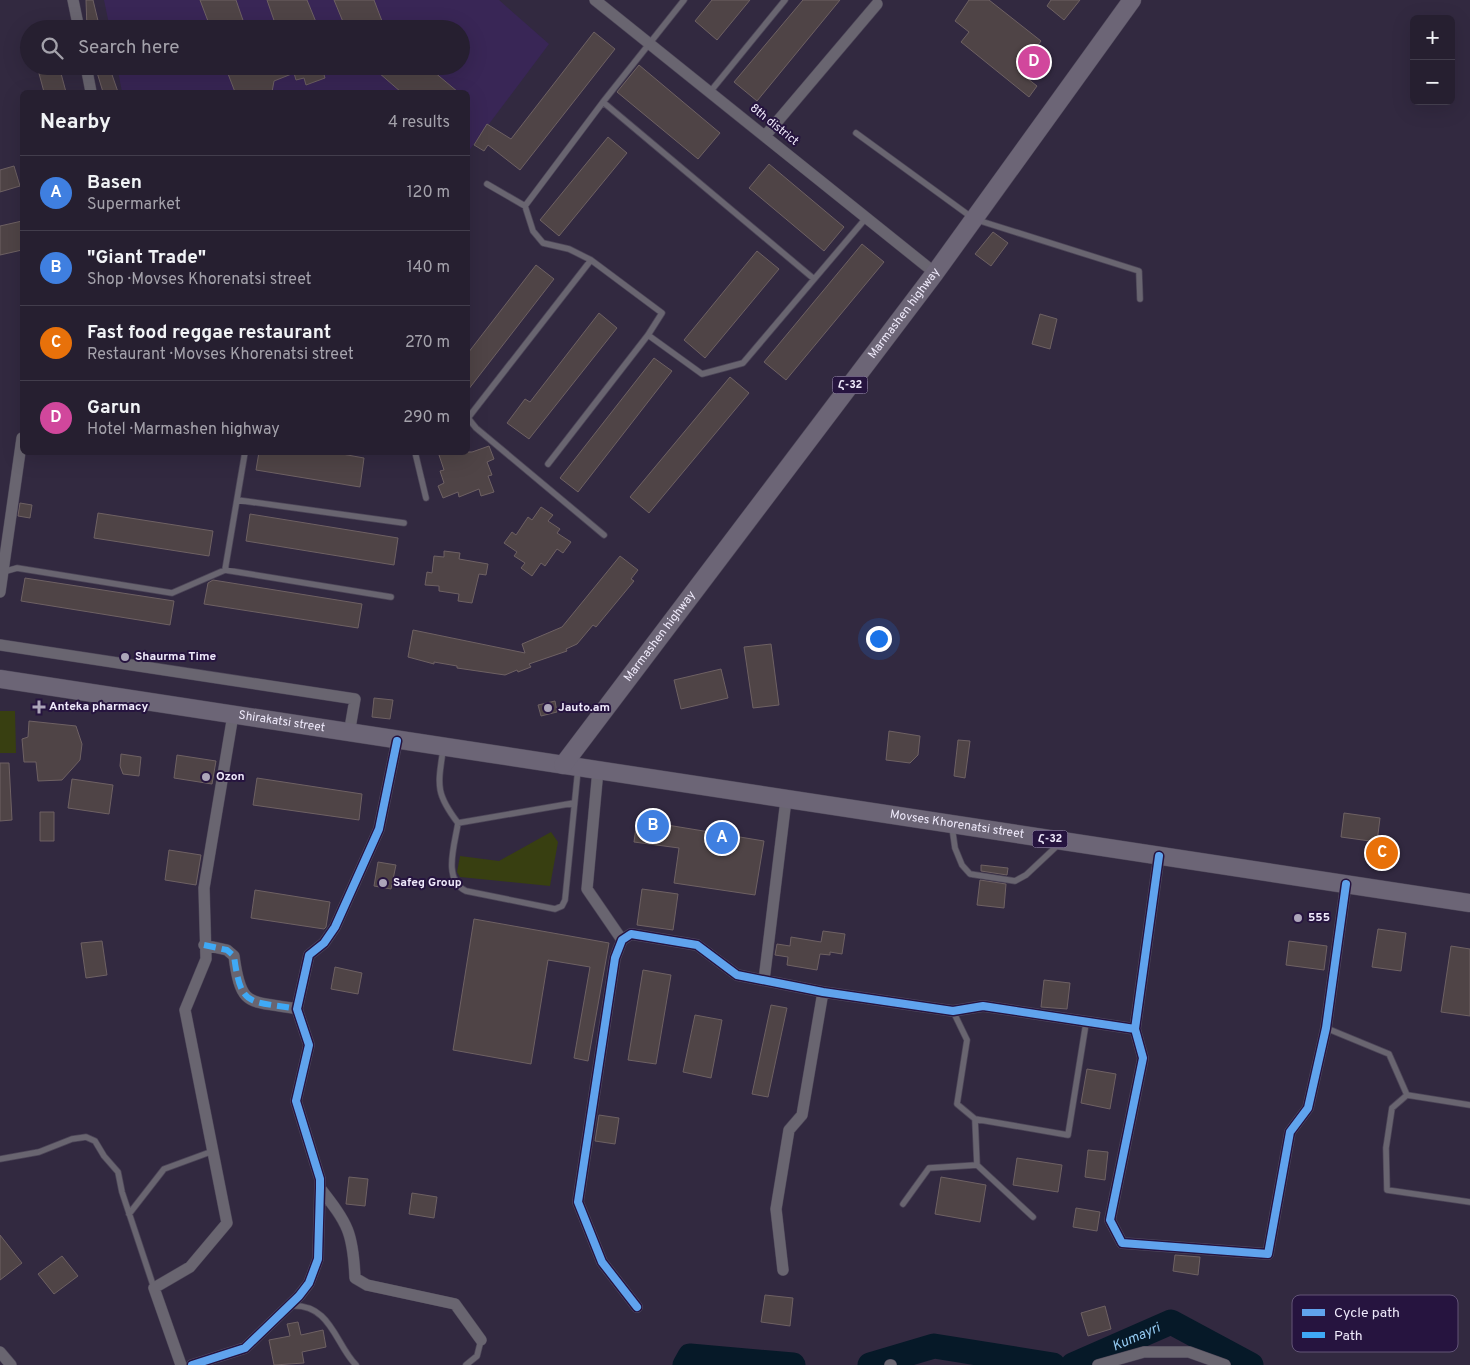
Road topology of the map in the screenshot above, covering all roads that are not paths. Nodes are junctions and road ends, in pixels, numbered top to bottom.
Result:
1 (73, 0) edge
2 (595, 0) edge
3 (684, 0) edge
4 (785, 0) edge
5 (1132, 0) edge
6 (878, 4) dead end
7 (77, 20) edge
8 (650, 44) junction
9 (88, 75) edge
10 (91, 90) edge
11 (710, 92) junction
12 (603, 102) junction
13 (856, 133) dead end
14 (765, 136) junction
15 (487, 184) dead end
16 (525, 206) junction
17 (866, 218) junction
18 (974, 219) junction
19 (591, 260) junction
20 (935, 272) junction
21 (814, 279) junction
22 (1140, 299) dead end
23 (648, 335) junction
24 (470, 415) edge
25 (470, 420) edge
26 (20, 452) edge
27 (244, 455) edge
28 (416, 455) edge
29 (548, 464) dead end
30 (426, 498) dead end
31 (237, 500) junction
32 (404, 524) dead end
33 (604, 535) dead end
34 (225, 570) junction
35 (3, 572) junction
36 (0, 592) edge
37 (391, 596) dead end
38 (0, 645) edge
39 (0, 679) edge
40 (233, 715) junction
41 (349, 734) junction
42 (397, 741) junction
43 (443, 748) junction
44 (570, 766) junction
45 (598, 770) junction
46 (786, 800) junction
47 (574, 803) junction
48 (458, 823) junction
49 (952, 825) junction
50 (1061, 841) junction
51 (1159, 856) junction
52 (1346, 884) junction
53 (1470, 903) edge
54 (622, 940) junction
55 (204, 944) junction
56 (764, 980) junction
57 (823, 992) junction
58 (297, 1009) junction
59 (953, 1011) junction
60 (1086, 1023) junction
61 (1326, 1028) junction
62 (1135, 1030) junction
63 (1407, 1095) junction
64 (1470, 1105) edge
65 (975, 1119) junction
66 (213, 1151) junction
67 (0, 1159) edge
68 (977, 1164) junction
69 (320, 1188) junction
70 (1470, 1202) edge
71 (903, 1204) dead end
72 (129, 1214) junction
73 (1033, 1217) dead end
74 (783, 1270) dead end
75 (154, 1288) junction
76 (288, 1306) junction
77 (636, 1307) dead end
78 (481, 1340) joint
79 (0, 1352) edge
80 (11, 1365) edge
81 (181, 1365) edge
82 (192, 1365) edge
83 (356, 1365) edge
84 (466, 1365) edge
85 (1098, 1365) edge
86 (1225, 1365) edge

1 - 7 street
2 - 8 street, 8th district
3 - 8 lane
4 - 11 lane
5 - 18 main road, Marmashen highway / Հ-32
6 - 14 street
8 - 11 street, 8th district
8 - 12 lane
9 - 10 street
11 - 14 street, 8th district
12 - 16 lane
12 - 21 lane
13 - 18 lane
14 - 17 street, 8th district
15 - 16 lane
16 - 19 lane
17 - 20 street, 8th district
17 - 21 lane
18 - 20 main road, Marmashen highway / Հ-32
18 - 22 lane
19 - 23 lane
19 - 24 lane
20 - 44 main road, Marmashen highway / Հ-32
21 - 23 lane
23 - 29 lane
25 - 33 lane
26 - 35 street
27 - 31 lane
28 - 30 lane
31 - 32 lane
31 - 34 lane
34 - 35 lane
34 - 37 lane
35 - 36 street
38 - 41 street
39 - 40 main road, Shirakatsi street
40 - 41 main road, Shirakatsi street
40 - 55 street
41 - 42 main road, Shirakatsi street
42 - 43 main road, Shirakatsi street
42 - 58 street
43 - 44 main road, Shirakatsi street
43 - 48 lane
44 - 45 main road, Movses Khorenatsi street / Հ-32
44 - 47 lane
45 - 46 main road, Movses Khorenatsi street / Հ-32
45 - 54 street
46 - 49 main road, Movses Khorenatsi street / Հ-32
46 - 56 street
47 - 48 lane
47 - 48 lane
49 - 50 main road, Movses Khorenatsi street / Հ-32
49 - 50 lane
50 - 51 main road, Movses Khorenatsi street / Հ-32
51 - 52 main road, Movses Khorenatsi street / Հ-32
51 - 62 street
52 - 53 main road, Movses Khorenatsi street / Հ-32
52 - 61 street
54 - 56 street
54 - 77 street
55 - 58 street
55 - 66 street
56 - 57 street
57 - 59 street
57 - 74 street
58 - 69 street
59 - 60 street
59 - 65 lane
60 - 62 street
60 - 65 lane
61 - 62 street
61 - 63 lane
63 - 64 lane
63 - 70 lane
65 - 68 lane
66 - 72 lane
66 - 75 street
67 - 72 lane
68 - 71 lane
68 - 73 lane
69 - 76 street
69 - 78 street
72 - 75 lane
75 - 81 street
76 - 82 street
76 - 83 lane
78 - 84 lane
79 - 80 street
85 - 86 street

